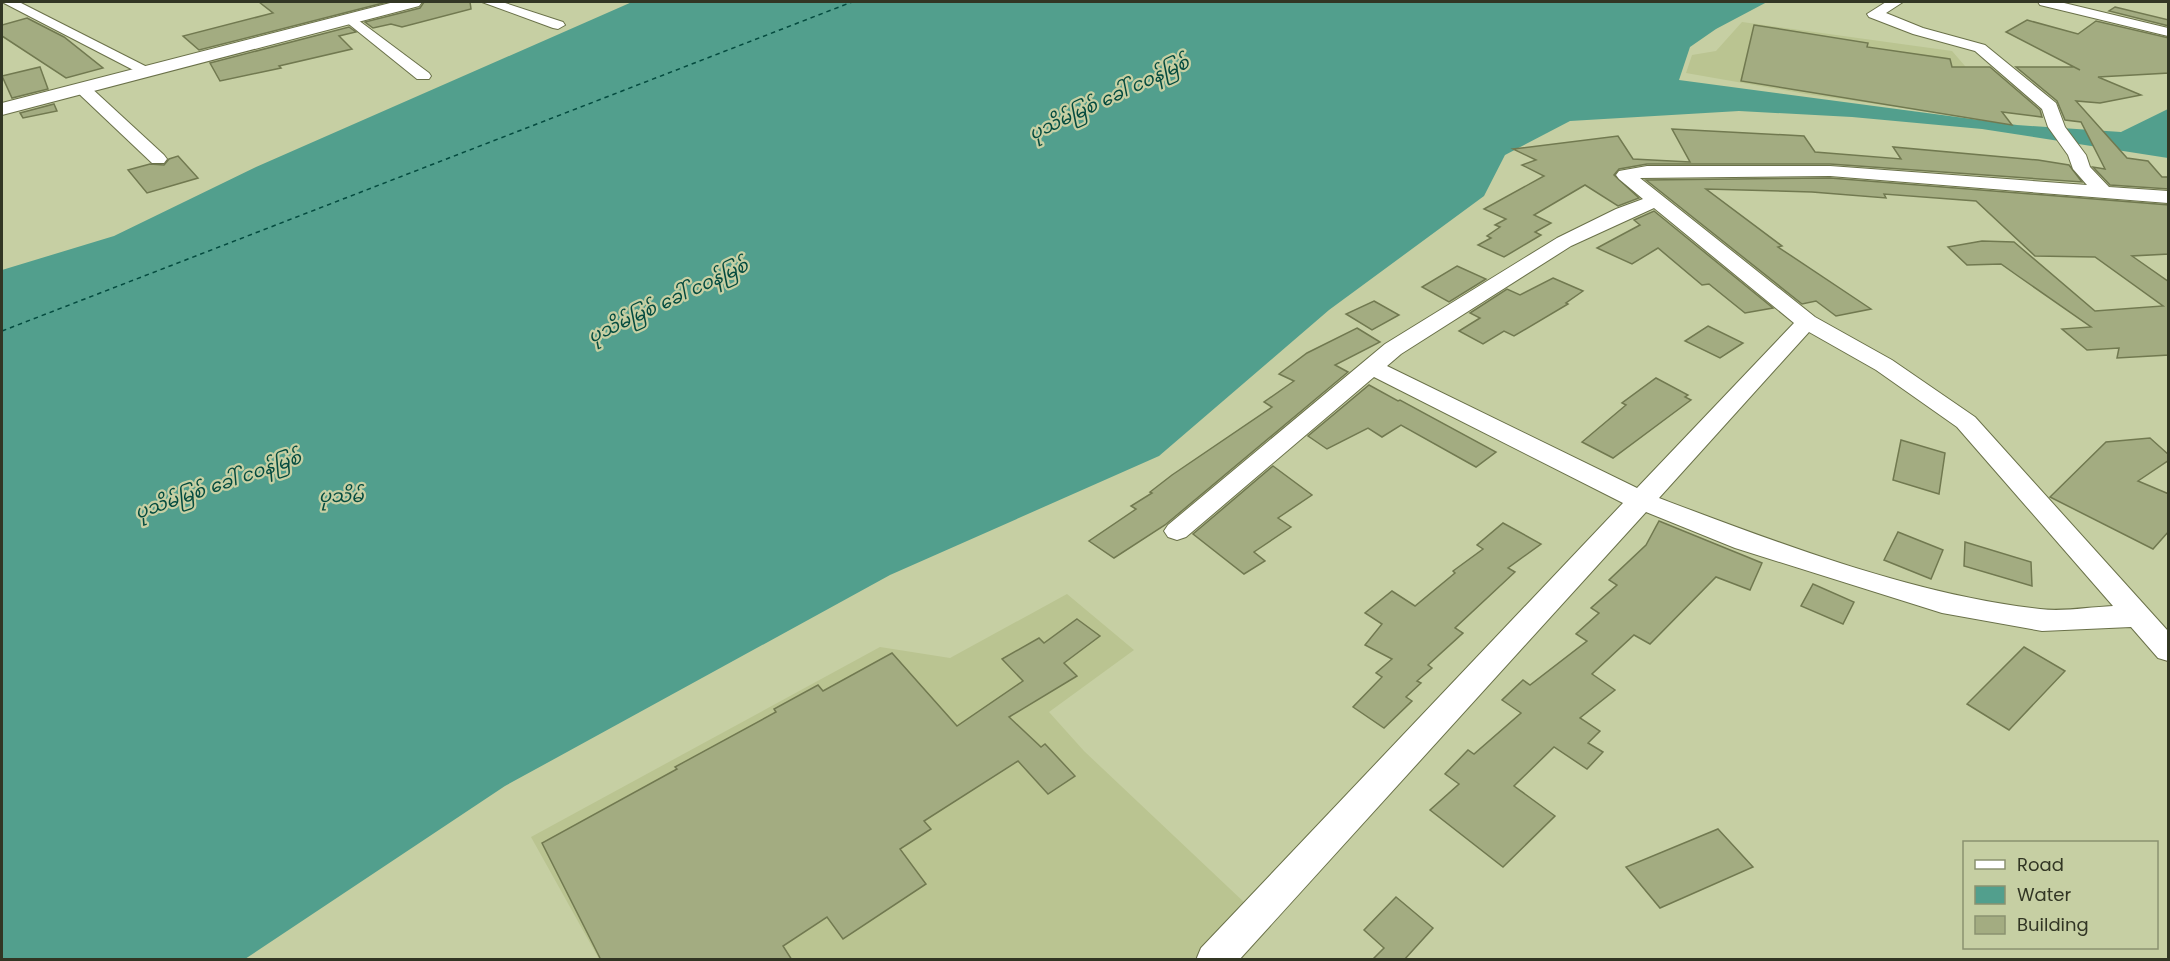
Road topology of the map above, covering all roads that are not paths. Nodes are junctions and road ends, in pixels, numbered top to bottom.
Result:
1 (9, 2) edge
2 (413, 2) edge
3 (489, 2) edge
4 (1896, 2) edge
5 (2045, 2) edge
6 (350, 18) junction
7 (558, 25) dead end
8 (2169, 32) edge
9 (147, 71) junction
10 (423, 76) dead end
11 (82, 88) junction
12 (2, 109) edge
13 (158, 159) dead end
14 (2104, 192) junction
15 (2169, 197) edge
16 (1656, 201) junction
17 (1807, 322) junction
18 (1372, 368) junction
19 (1641, 501) junction
20 (1177, 531) dead end
21 (2138, 616) junction
22 (2169, 650) edge
23 (1214, 960) edge

1 - 9 street
2 - 6 street
3 - 7 street
4 - 14 street
5 - 8 street
6 - 9 street
6 - 10 street
9 - 11 street
11 - 12 street
11 - 13 street
14 - 15 street
14 - 16 street
16 - 17 street
16 - 18 street
17 - 19 street
17 - 21 street
18 - 19 street
18 - 20 street
19 - 21 street
19 - 23 street
21 - 22 street

